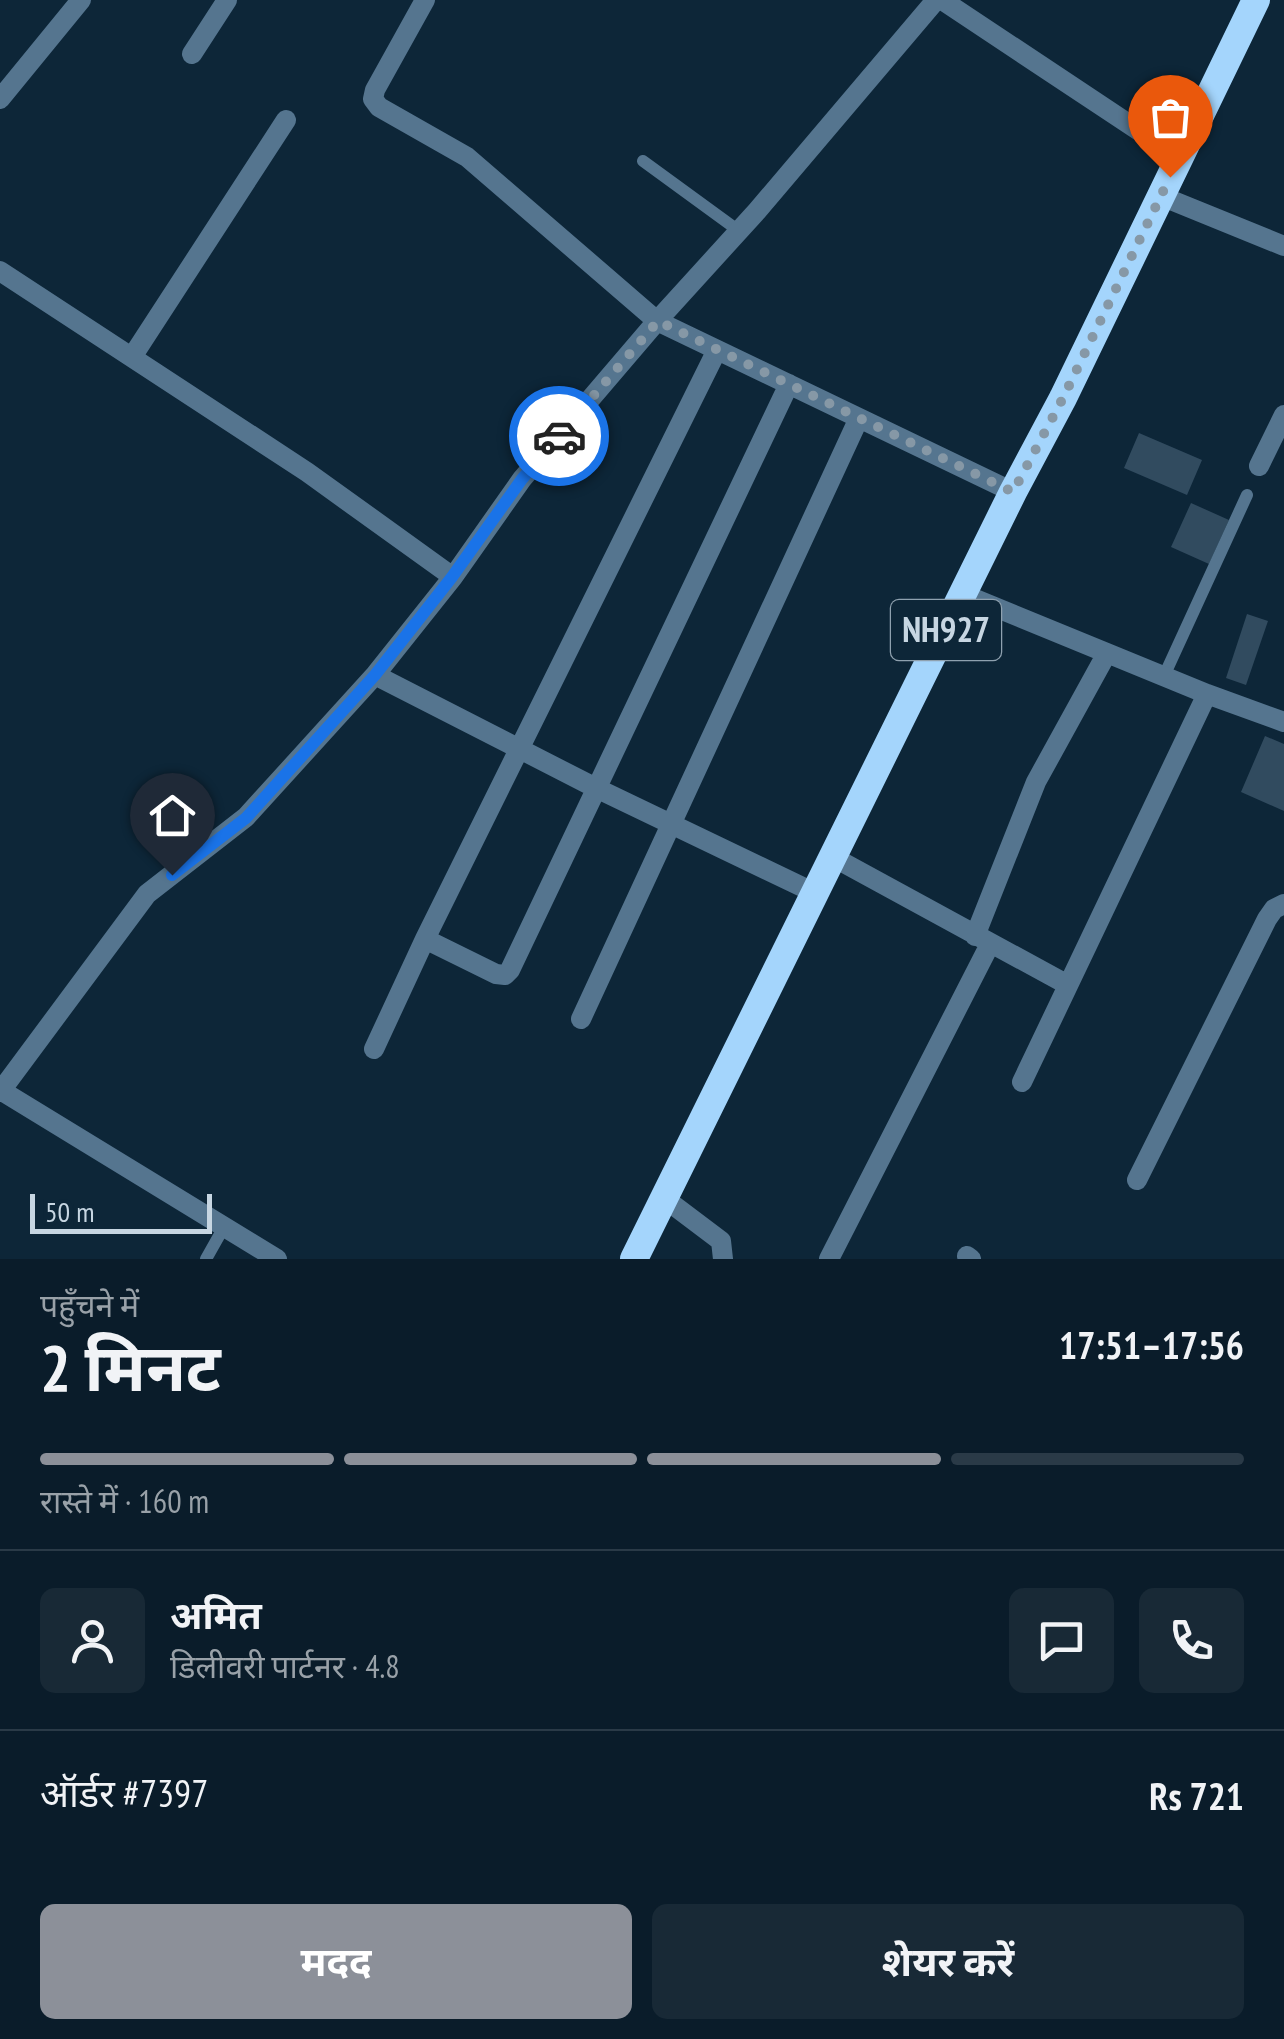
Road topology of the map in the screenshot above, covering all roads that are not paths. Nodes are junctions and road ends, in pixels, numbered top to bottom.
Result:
1 (82, 0) edge
2 (228, 0) edge
3 (425, 0) edge
4 (939, 0) edge
5 (1256, 0) edge
6 (192, 54) dead end
7 (0, 99) edge
8 (286, 120) dead end
9 (1180, 158) junction
10 (643, 161) dead end
11 (1161, 196) junction
12 (739, 232) junction
13 (1284, 246) edge
14 (0, 270) edge
15 (658, 321) junction
16 (717, 350) junction
17 (132, 357) junction
18 (789, 384) junction
19 (1284, 415) edge
20 (859, 418) junction
21 (1259, 466) dead end
22 (1013, 492) junction
23 (1247, 495) dead end
24 (452, 577) junction
25 (963, 594) junction
26 (1107, 653) junction
27 (375, 675) junction
28 (1164, 676) junction
29 (1207, 694) junction
30 (1284, 722) edge
31 (520, 749) junction
32 (596, 788) junction
33 (670, 824) junction
34 (833, 857) junction
35 (815, 894) junction
36 (1284, 904) edge
37 (425, 940) junction
38 (983, 940) junction
39 (1068, 985) junction
40 (580, 1019) dead end
41 (374, 1049) dead end
42 (1022, 1082) dead end
43 (1, 1092) edge
44 (1137, 1180) dead end
45 (664, 1198) junction
46 (224, 1226) junction
47 (206, 1259) edge
48 (278, 1259) edge
49 (634, 1259) edge
50 (723, 1259) edge
51 (829, 1259) edge

1 - 7 street
2 - 6 street
3 - 15 street
4 - 9 street
4 - 12 street
5 - 9 highway, NH927
8 - 17 street
9 - 11 highway, NH927
10 - 12 lane
11 - 13 street
11 - 22 highway, NH927
12 - 15 street
14 - 17 street
15 - 16 street
15 - 24 street
16 - 18 street
16 - 31 street
17 - 24 street
18 - 20 street
18 - 32 street
19 - 21 street
20 - 22 street
20 - 33 street
22 - 25 highway, NH927
23 - 28 lane
24 - 27 street
25 - 26 street
25 - 34 highway, NH927
26 - 28 street
26 - 38 street
27 - 31 street
27 - 43 street
28 - 29 street
29 - 30 street
29 - 39 street
31 - 32 street
31 - 37 street
32 - 33 street
32 - 37 street
33 - 35 street
33 - 40 street
34 - 35 highway, NH927
34 - 38 street
35 - 45 highway, NH927
36 - 44 street
37 - 41 street
38 - 39 street
38 - 51 street
39 - 42 street
43 - 46 street
45 - 49 highway, NH927
45 - 50 street
46 - 47 lane
46 - 48 street

